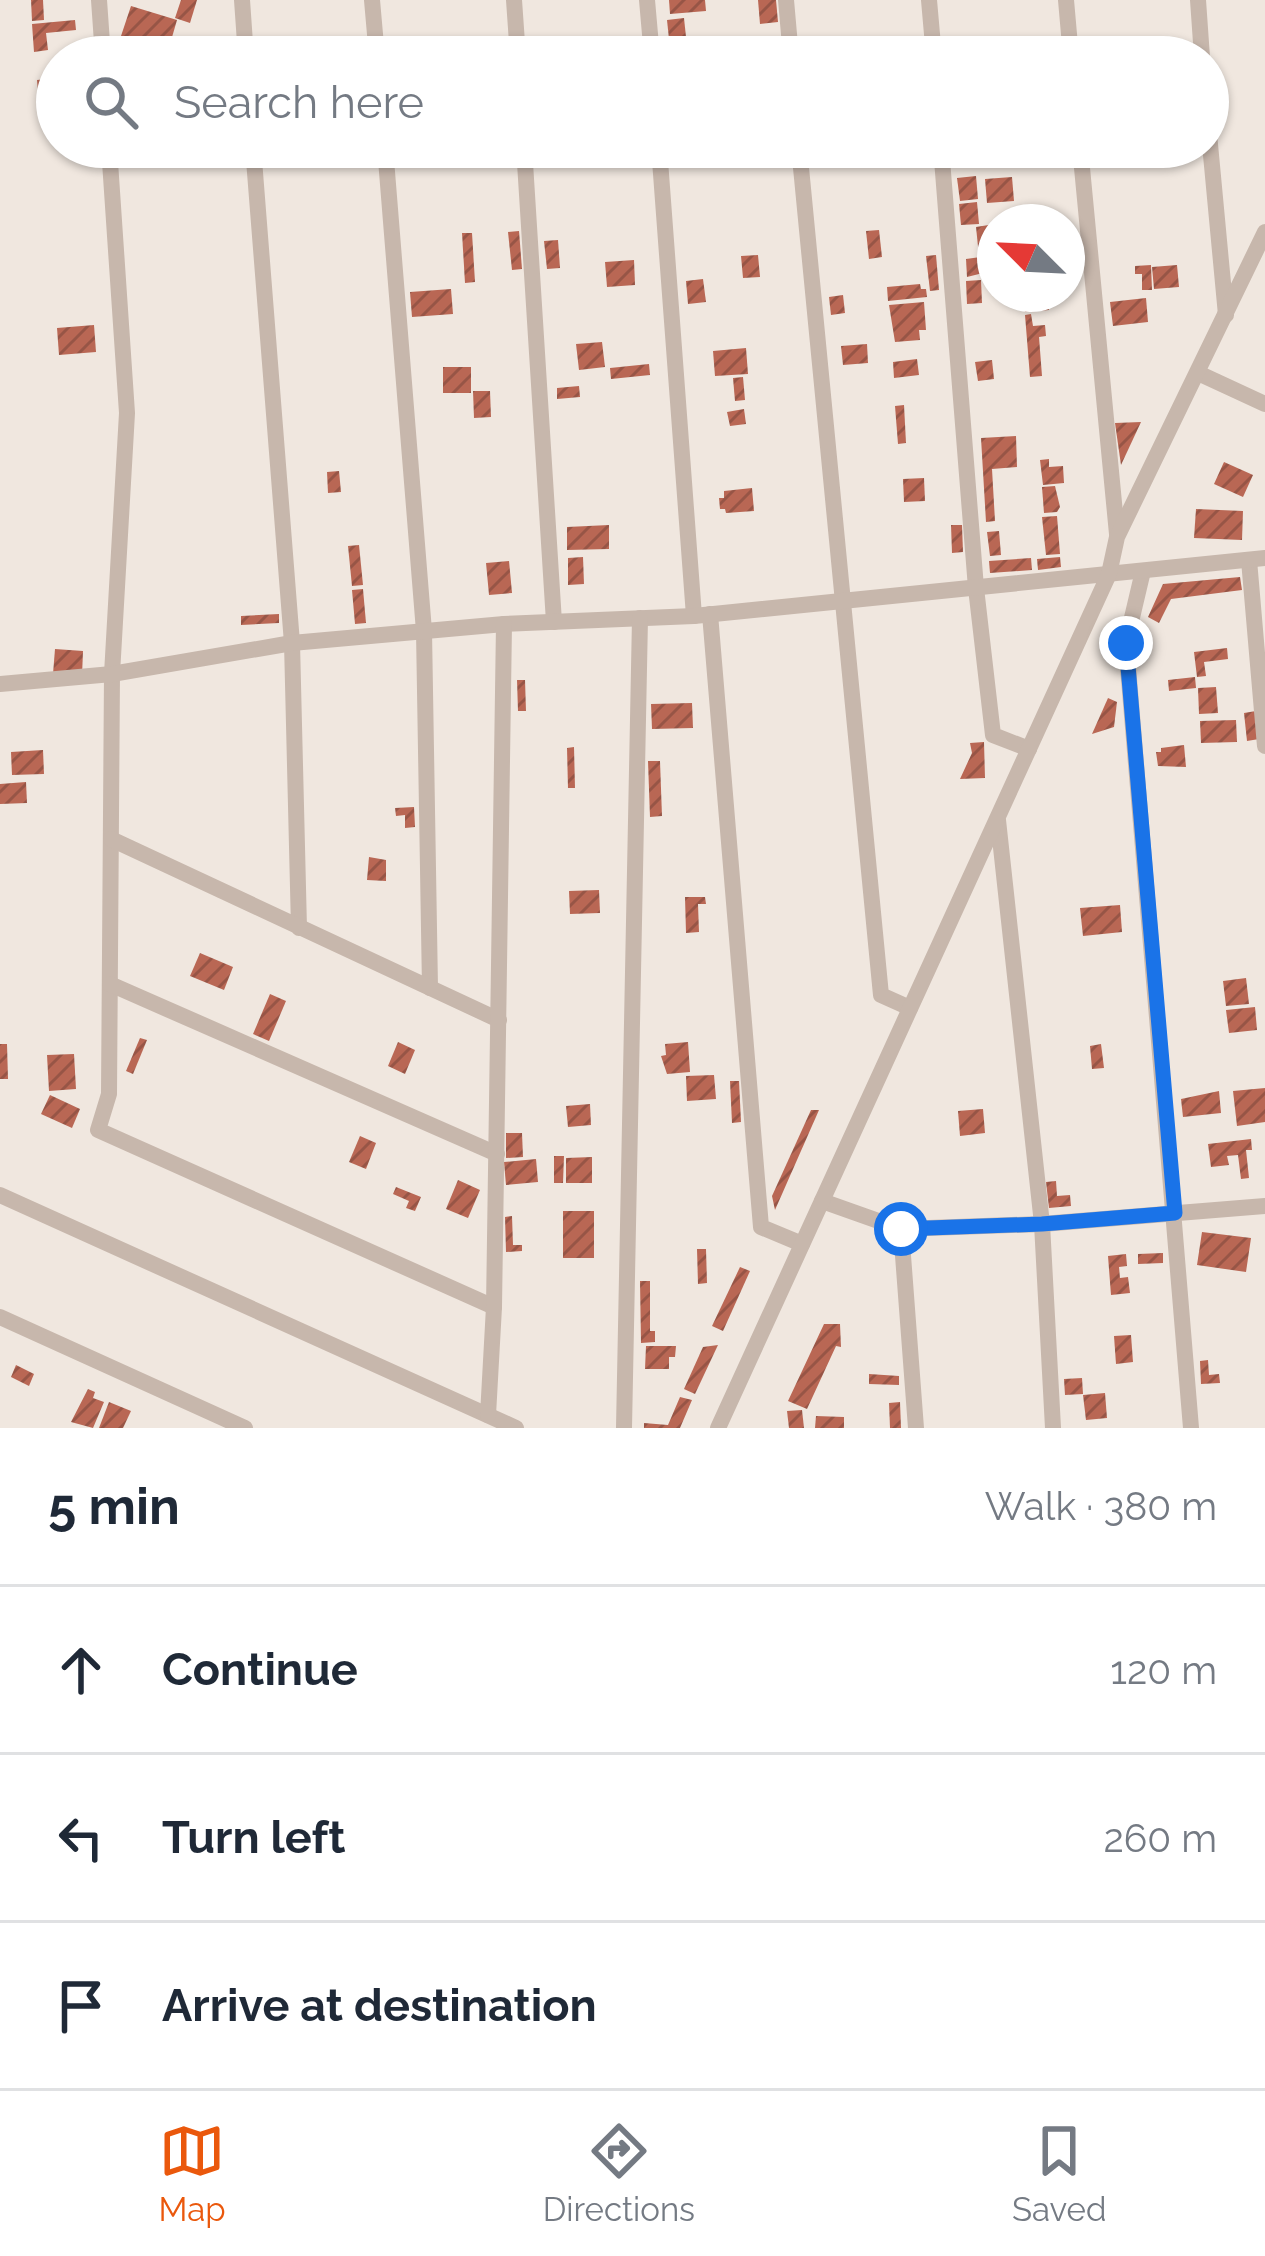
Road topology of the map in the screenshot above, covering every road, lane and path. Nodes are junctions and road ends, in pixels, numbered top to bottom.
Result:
1 (99, 0) edge
2 (242, 0) edge
3 (372, 0) edge
4 (514, 0) edge
5 (647, 0) edge
6 (786, 0) edge
7 (929, 0) edge
8 (1066, 0) edge
9 (1198, 0) edge
10 (102, 36) edge
11 (245, 36) edge
12 (375, 36) edge
13 (517, 36) edge
14 (650, 36) edge
15 (789, 36) edge
16 (932, 36) edge
17 (1069, 36) edge
18 (1201, 36) edge
19 (111, 168) edge
20 (256, 168) edge
21 (387, 168) edge
22 (525, 168) edge
23 (660, 168) edge
24 (802, 168) edge
25 (943, 168) edge
26 (1082, 168) edge
27 (1212, 168) edge
28 (1263, 244) edge
29 (1227, 316) junction
30 (1198, 373) junction
31 (1265, 404) edge
32 (1118, 537) junction
33 (1257, 559) edge
34 (1143, 571) junction
35 (1109, 574) junction
36 (976, 588) junction
37 (841, 601) junction
38 (702, 615) junction
39 (640, 618) junction
40 (554, 622) junction
41 (504, 624) junction
42 (424, 631) junction
43 (292, 643) junction
44 (112, 674) junction
45 (0, 684) edge
46 (1265, 746) edge
47 (1029, 749) junction
48 (998, 817) junction
49 (111, 838) junction
50 (299, 928) junction
51 (110, 984) junction
52 (430, 988) junction
53 (910, 1008) junction
54 (499, 1019) junction
55 (496, 1154) junction
56 (0, 1195) edge
57 (822, 1201) junction
58 (1265, 1206) edge
59 (1175, 1213) junction
60 (1042, 1224) junction
61 (901, 1229) junction
62 (802, 1244) junction
63 (494, 1307) junction
64 (0, 1317) edge
65 (488, 1415) junction
66 (245, 1428) edge
67 (516, 1428) edge
68 (624, 1428) edge
69 (718, 1428) edge
70 (916, 1428) edge
71 (1053, 1428) edge
72 (1191, 1428) edge

1 - 10 street
2 - 11 street
3 - 12 street
4 - 13 street
5 - 14 street
6 - 15 street
7 - 16 street
8 - 17 street
9 - 18 street
19 - 44 street
20 - 43 street
21 - 42 street
22 - 40 street
23 - 38 street
24 - 37 street
25 - 36 street
26 - 32 street
27 - 29 street
28 - 29 street
29 - 30 street
30 - 31 street
30 - 32 street
32 - 35 street
33 - 34 street
33 - 46 street
34 - 35 street
34 - 59 street
35 - 36 street
35 - 47 street
36 - 37 street
36 - 47 street
37 - 38 street
37 - 53 street
38 - 39 street
38 - 62 street
39 - 40 street
39 - 68 street
40 - 41 street
41 - 42 street
41 - 54 street
42 - 43 street
42 - 52 street
43 - 44 street
43 - 50 street
44 - 45 street
44 - 49 street
47 - 48 street
48 - 53 street
48 - 60 street
49 - 50 street
49 - 51 street
50 - 52 street
51 - 55 street
51 - 63 street
52 - 54 street
53 - 57 street
54 - 55 street
55 - 63 street
56 - 65 street
57 - 61 street
57 - 62 street
58 - 59 street
59 - 60 street
59 - 72 street
60 - 61 street
60 - 71 street
61 - 70 street
62 - 69 street
63 - 65 street
64 - 66 street
65 - 67 street

